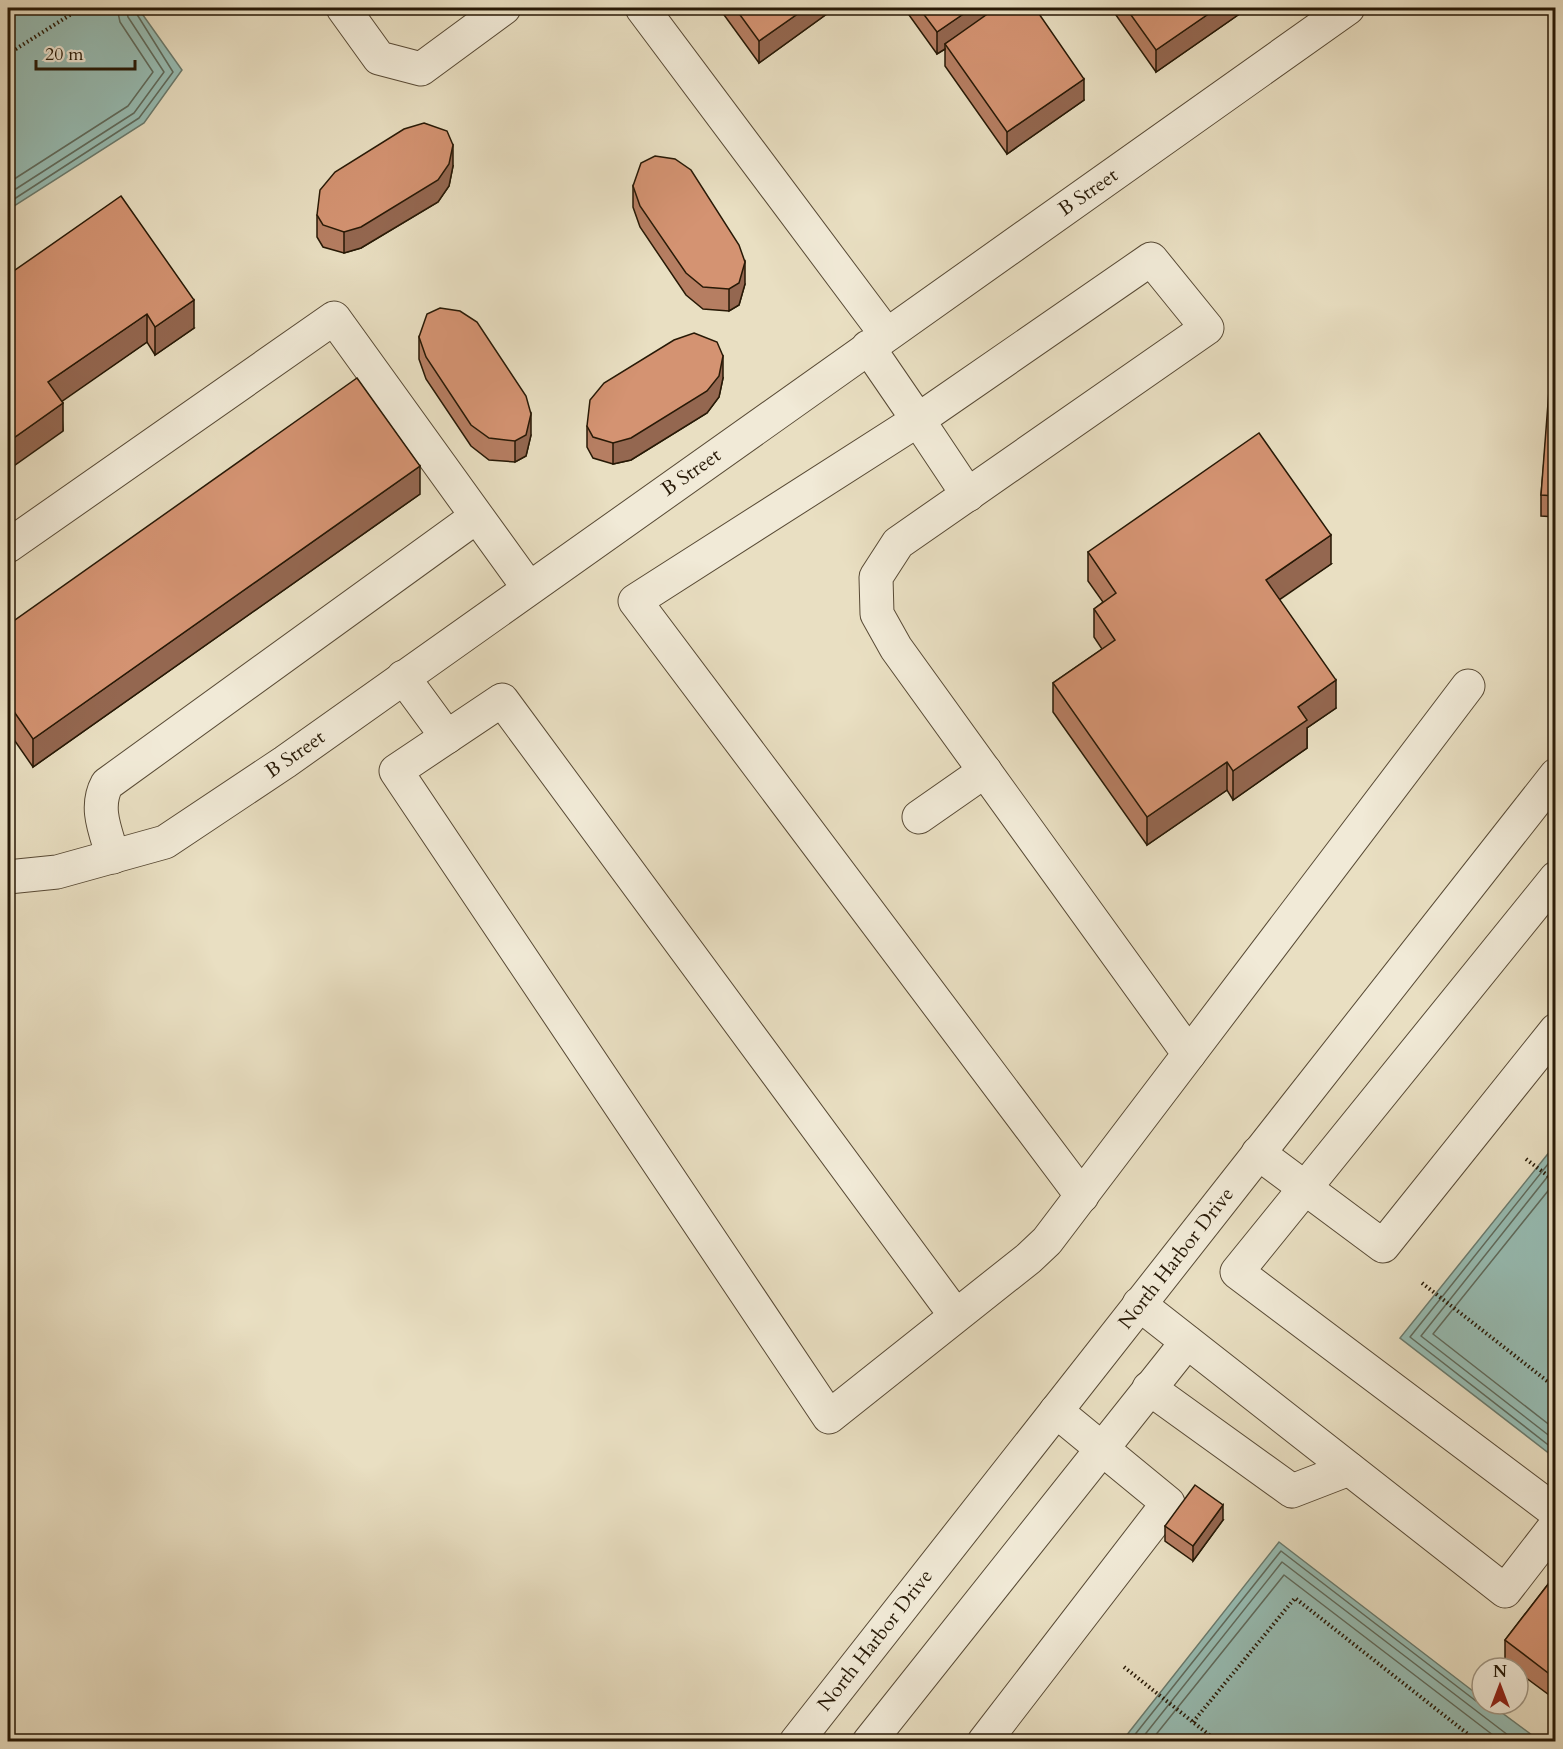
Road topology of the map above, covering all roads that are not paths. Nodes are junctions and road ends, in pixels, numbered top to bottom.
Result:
1 (343, 8) edge
2 (504, 8) edge
3 (642, 8) edge
4 (1348, 8) edge
5 (877, 340) junction
6 (918, 420) junction
7 (968, 495) junction
8 (476, 517) junction
9 (8, 546) edge
10 (528, 587) junction
11 (403, 677) junction
12 (1468, 686) dead end
13 (447, 737) junction
14 (985, 771) junction
15 (1556, 775) edge
16 (919, 817) dead end
17 (113, 857) junction
18 (8, 877) edge
19 (1556, 878) edge
20 (1556, 1030) edge
21 (1189, 1054) junction
22 (1258, 1153) junction
23 (1306, 1189) junction
24 (1082, 1196) junction
25 (1139, 1304) junction
26 (956, 1316) junction
27 (1186, 1342) junction
28 (1149, 1388) junction
29 (1056, 1411) junction
30 (1101, 1447) junction
31 (1349, 1469) junction
32 (1556, 1512) edge
33 (1556, 1525) edge
34 (796, 1742) edge
35 (869, 1742) edge
36 (984, 1742) edge

1 - 2 street
3 - 5 street
4 - 5 street, B Street
5 - 6 street
5 - 10 street, B Street
6 - 7 street
6 - 7 street
6 - 24 street
7 - 14 street
8 - 9 street
8 - 10 street
8 - 17 street
10 - 11 street, B Street
11 - 13 street
11 - 17 street, B Street
12 - 21 street
13 - 26 street
13 - 26 street
14 - 16 street
14 - 21 street
15 - 22 street, North Harbor Drive
17 - 18 street, B Street
19 - 23 street
20 - 23 street
21 - 24 street
22 - 23 street
22 - 25 street, North Harbor Drive
23 - 32 street
24 - 26 street
25 - 27 street
25 - 29 street, North Harbor Drive
27 - 28 street
27 - 31 street
28 - 30 street
28 - 31 street
29 - 30 street
29 - 34 street, North Harbor Drive
30 - 35 street
30 - 36 street
31 - 33 street

